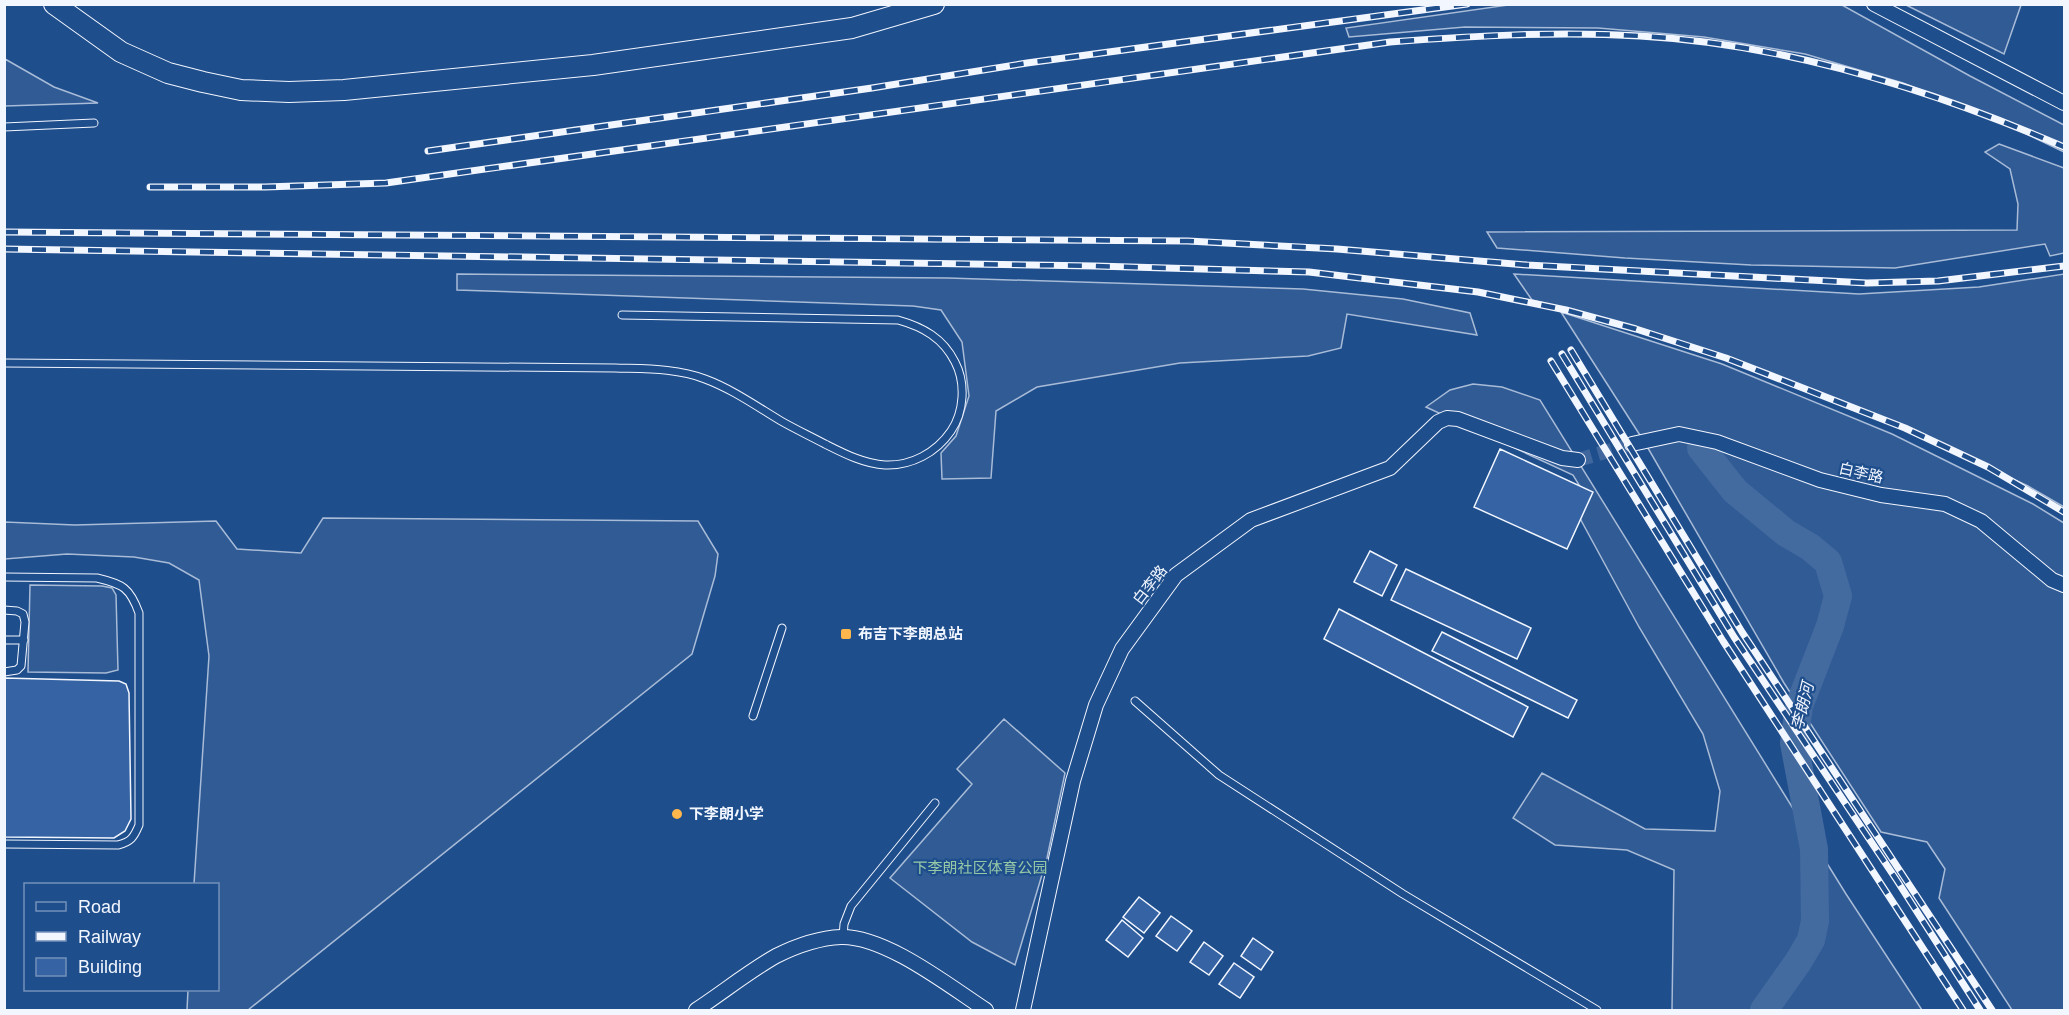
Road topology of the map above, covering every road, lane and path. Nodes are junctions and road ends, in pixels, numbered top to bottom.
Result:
1 (54, 4) edge
2 (934, 4) edge
3 (1874, 4) edge
4 (2064, 103) edge
5 (94, 123) dead end
6 (4, 128) edge
7 (622, 315) dead end
8 (4, 363) edge
9 (1632, 444) tunnel mouth
10 (1578, 460) tunnel mouth
11 (4, 577) edge
12 (2064, 585) edge
13 (4, 609) edge
14 (782, 628) dead end
15 (4, 640) edge
16 (24, 640) junction
17 (4, 672) edge
18 (1135, 700) dead end
19 (753, 716) dead end
20 (935, 803) dead end
21 (4, 844) edge
22 (843, 937) junction
23 (696, 1011) edge
24 (986, 1011) edge
25 (1023, 1011) edge
26 (1597, 1011) edge

1 - 2 street
3 - 4 street
5 - 6 lane
7 - 8 lane
9 - 12 street, 白李路
10 - 25 street, 白李路
11 - 21 lane
13 - 16 lane
14 - 19 lane
15 - 16 lane
16 - 17 lane
18 - 26 lane
20 - 22 lane
22 - 23 street
22 - 24 street

